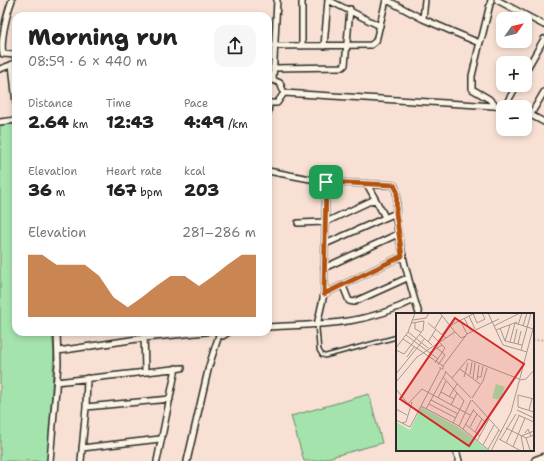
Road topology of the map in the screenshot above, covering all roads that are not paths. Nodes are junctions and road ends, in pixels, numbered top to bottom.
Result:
1 (12, 0) edge
2 (277, 0) edge
3 (302, 0) edge
4 (328, 0) edge
5 (386, 0) edge
6 (425, 0) edge
7 (491, 0) edge
8 (497, 0) edge
9 (512, 0) edge
10 (510, 7) junction
11 (350, 9) junction
12 (423, 19) junction
13 (544, 25) edge
14 (380, 26) junction
15 (544, 39) edge
16 (480, 42) junction
17 (274, 46) junction
18 (302, 46) junction
19 (324, 46) junction
20 (345, 46) junction
21 (12, 55) edge
22 (532, 60) edge
23 (12, 64) edge
24 (273, 68) junction
25 (0, 69) edge
26 (272, 72) edge
27 (272, 81) edge
28 (544, 92) edge
29 (284, 93) junction
30 (272, 103) edge
31 (495, 105) joint
32 (532, 112) edge
33 (532, 115) edge
34 (12, 120) edge
35 (0, 122) edge
36 (544, 122) edge
37 (272, 172) edge
38 (326, 182) junction
39 (367, 184) junction
40 (375, 199) junction
41 (396, 213) junction
42 (385, 217) junction
43 (326, 222) junction
44 (298, 223) dead end
45 (398, 234) junction
46 (325, 244) junction
47 (402, 256) junction
48 (324, 268) junction
49 (407, 278) junction
50 (343, 286) junction
51 (324, 294) junction
52 (414, 300) junction
53 (419, 313) edge
54 (317, 325) junction
55 (272, 327) edge
56 (57, 336) edge
57 (139, 336) edge
58 (144, 336) edge
59 (217, 336) edge
60 (396, 337) edge
61 (58, 351) junction
62 (145, 372) junction
63 (87, 378) junction
64 (56, 382) junction
65 (170, 399) junction
66 (86, 407) junction
67 (160, 438) junction
68 (82, 448) junction
69 (456, 451) edge
70 (50, 461) edge
71 (81, 461) edge
72 (157, 461) edge
73 (187, 461) edge
74 (459, 461) edge

1 - 21 street
2 - 17 street
3 - 18 street
4 - 11 street
4 - 19 street
5 - 12 street
5 - 14 street
6 - 12 street
7 - 16 street
8 - 10 street
9 - 10 street
10 - 13 street
11 - 14 street
11 - 20 street
12 - 16 street
14 - 20 street
15 - 22 street
16 - 31 street
17 - 18 street
17 - 24 street
18 - 19 street
19 - 20 street
20 - 24 street
23 - 25 street
24 - 26 street
27 - 29 street
28 - 32 street
29 - 30 street
29 - 31 street
33 - 36 street
34 - 35 street
37 - 38 street
38 - 39 street
38 - 43 street
39 - 40 street
39 - 41 street
40 - 42 street
40 - 43 street
41 - 42 street
41 - 45 street
42 - 46 street
43 - 44 street
43 - 46 street
45 - 47 street
45 - 48 street
46 - 48 street
47 - 49 street
47 - 50 street
48 - 51 street
49 - 50 street
49 - 52 street
50 - 51 street
51 - 54 street
52 - 53 street
52 - 54 street
54 - 55 street
54 - 60 lane
56 - 61 street
57 - 61 street
58 - 62 street
59 - 73 street
61 - 64 street
62 - 63 street
62 - 65 street
63 - 64 street
63 - 66 street
64 - 70 street
65 - 66 street
65 - 67 street
66 - 68 street
67 - 68 street
67 - 72 street
68 - 71 street
69 - 74 street

